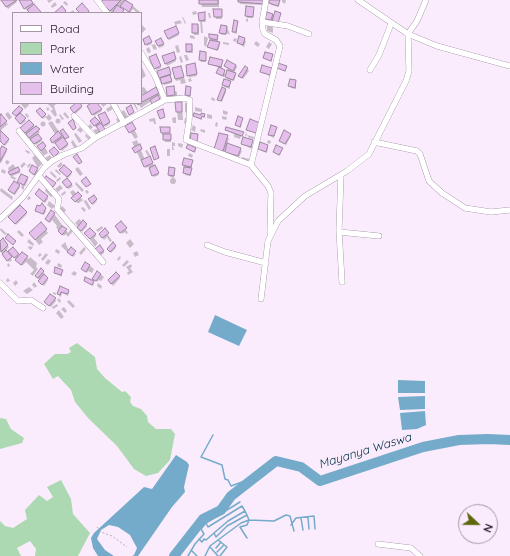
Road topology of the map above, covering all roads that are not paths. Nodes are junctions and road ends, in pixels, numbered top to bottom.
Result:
1 (97, 0) edge
2 (266, 0) edge
3 (358, 0) edge
4 (426, 0) edge
5 (106, 12) edge
6 (262, 22) junction
7 (391, 24) junction
8 (309, 34) dead end
9 (408, 34) junction
10 (142, 56) edge
11 (510, 66) edge
12 (370, 70) dead end
13 (165, 100) junction
14 (114, 104) edge
15 (74, 116) dead end
16 (124, 123) junction
17 (19, 131) dead end
18 (95, 138) junction
19 (374, 142) junction
20 (47, 165) junction
21 (251, 165) junction
22 (342, 175) junction
23 (38, 176) junction
24 (510, 210) edge
25 (0, 219) edge
26 (340, 232) junction
27 (270, 235) junction
28 (379, 236) dead end
29 (207, 245) dead end
30 (103, 262) dead end
31 (266, 263) junction
32 (342, 282) dead end
33 (0, 283) edge
34 (261, 299) dead end
35 (43, 308) dead end
36 (378, 544) dead end
37 (420, 556) edge

1 - 5 street
2 - 6 street
3 - 7 street
4 - 9 street
6 - 8 street
6 - 21 street
7 - 9 street
7 - 12 street
9 - 11 street
9 - 19 street
10 - 13 street
13 - 16 street
13 - 21 street
14 - 16 street
15 - 18 street
16 - 18 street
17 - 20 street
18 - 20 street
19 - 22 street
19 - 24 street
20 - 23 street
21 - 27 street
22 - 26 street
22 - 27 street
23 - 25 street
23 - 30 street
26 - 28 street
26 - 32 street
27 - 31 street
29 - 31 street
31 - 34 street
33 - 35 street
36 - 37 street

